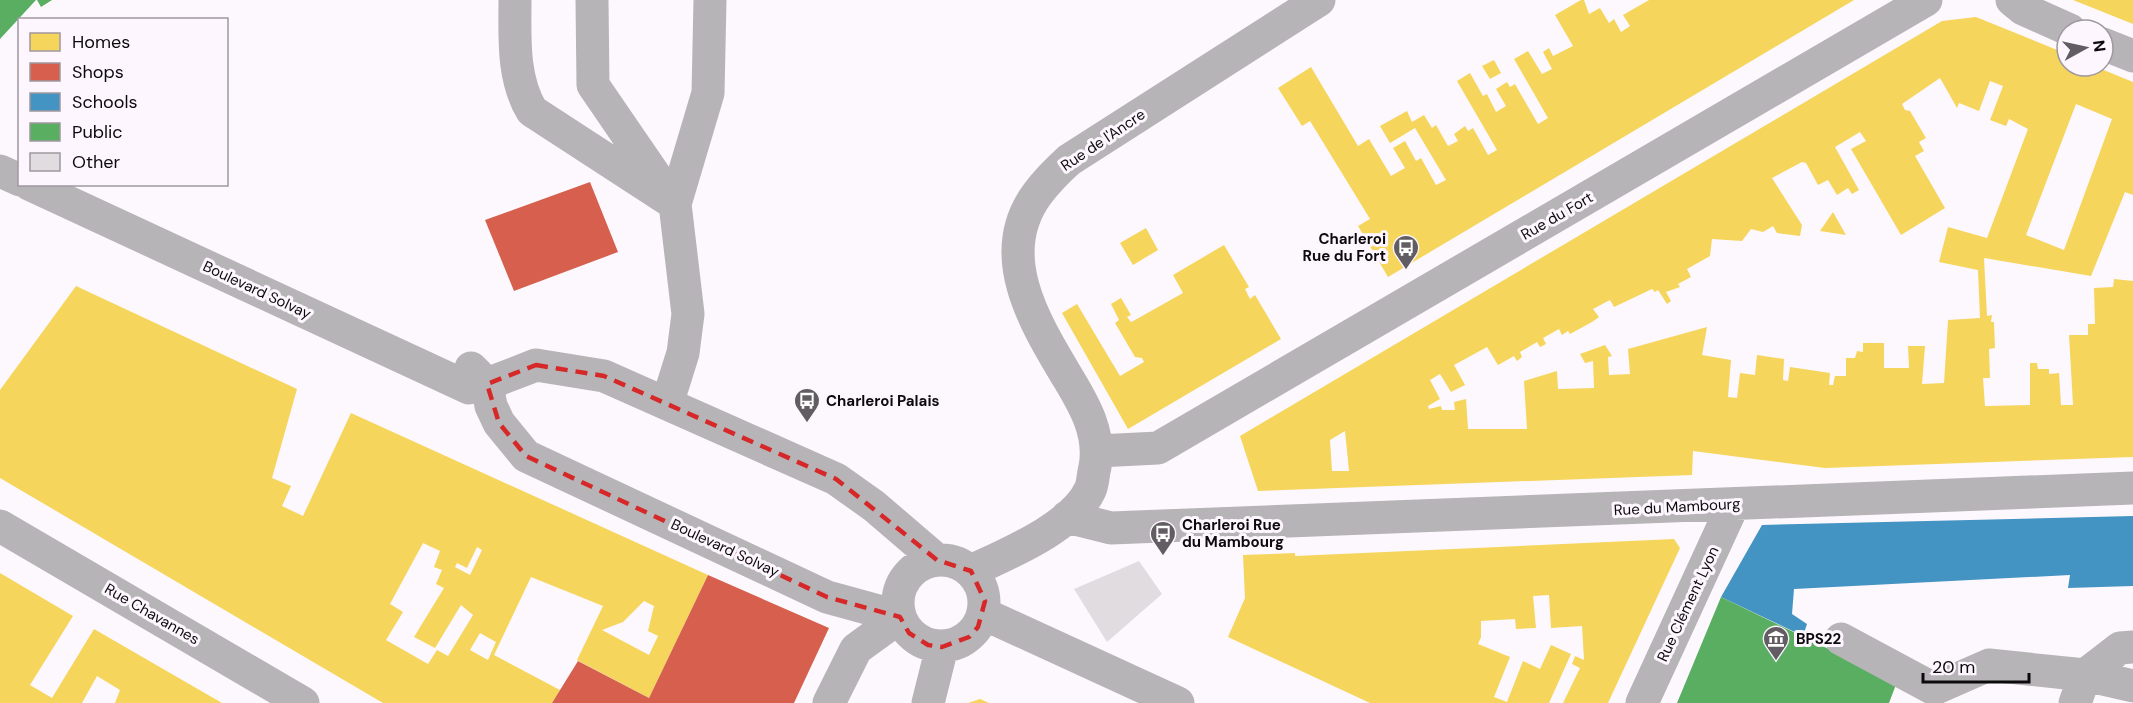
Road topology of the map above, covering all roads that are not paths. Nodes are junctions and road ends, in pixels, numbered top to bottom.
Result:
1 (515, 0) edge
2 (592, 0) edge
3 (710, 0) edge
4 (1319, 0) edge
5 (1926, 0) edge
6 (2012, 0) edge
7 (2055, 23) edge
8 (2115, 49) edge
9 (2133, 56) edge
10 (0, 152) edge
11 (18, 160) edge
12 (0, 171) edge
13 (18, 179) edge
14 (33, 186) edge
15 (77, 186) edge
16 (675, 204) junction
17 (487, 384) junction
18 (667, 404) junction
19 (1098, 451) junction
20 (2133, 488) edge
21 (1733, 505) junction
22 (1067, 517) junction
23 (0, 526) edge
24 (937, 560) junction
25 (971, 571) junction
26 (984, 614) junction
27 (900, 617) junction
28 (1841, 639) dead end
29 (942, 647) junction
30 (2133, 647) edge
31 (2133, 686) edge
32 (2080, 689) edge
33 (303, 703) edge
34 (829, 703) edge
35 (928, 703) edge
36 (1178, 703) edge
37 (1642, 703) edge

1 - 16 street
2 - 16 street
3 - 16 street
4 - 19 street, Rue de l'Ancre
5 - 19 street, Rue du Fort
6 - 7 street
8 - 9 street
10 - 11 street
12 - 13 street
14 - 17 street, Boulevard Solvay
15 - 17 street, Boulevard Solvay
16 - 18 street
17 - 18 street, Boulevard Solvay
17 - 27 street, Boulevard Solvay
18 - 24 street, Boulevard Solvay
19 - 22 street
20 - 21 street, Rue du Mambourg
21 - 22 street, Rue du Mambourg
21 - 37 street, Rue Clément Lyon
22 - 25 street
23 - 33 street, Rue Chavannes
24 - 25 street
24 - 27 street
25 - 26 street
26 - 29 street
26 - 36 street
27 - 29 street
27 - 34 street
28 - 32 street
29 - 35 street
30 - 32 street
31 - 32 street

